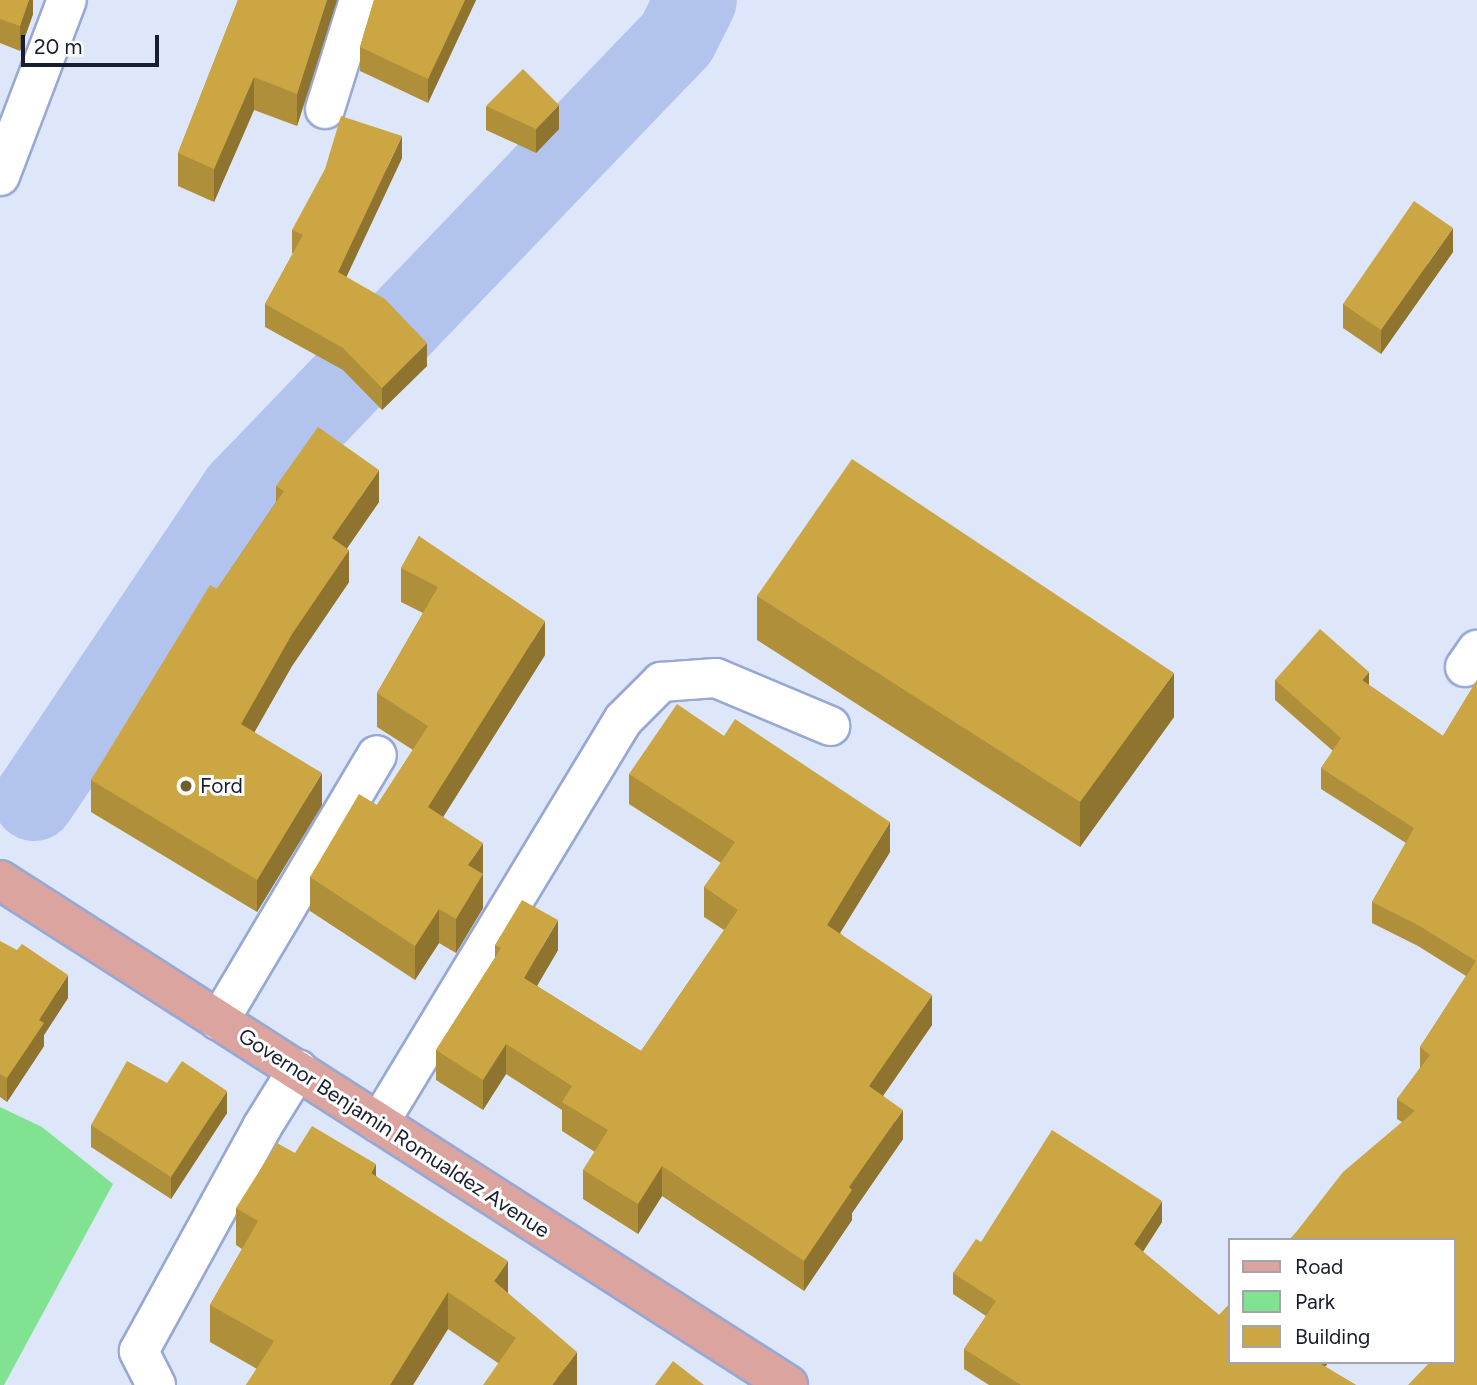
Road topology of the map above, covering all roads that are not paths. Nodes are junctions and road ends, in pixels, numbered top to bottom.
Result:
1 (67, 0) edge
2 (359, 0) edge
3 (325, 108) dead end
4 (0, 176) edge
5 (830, 726) dead end
6 (377, 755) dead end
7 (0, 880) edge
8 (219, 1021) junction
9 (298, 1069) junction
10 (379, 1124) junction
11 (775, 1382) edge
12 (156, 1385) edge

1 - 4 street
2 - 3 street
5 - 10 street
6 - 8 street
7 - 8 main road, Governor Benjamin Romualdez Avenue
8 - 9 main road, Governor Benjamin Romualdez Avenue
9 - 10 main road, Governor Benjamin Romualdez Avenue
9 - 12 street
10 - 11 main road, Governor Benjamin Romualdez Avenue

